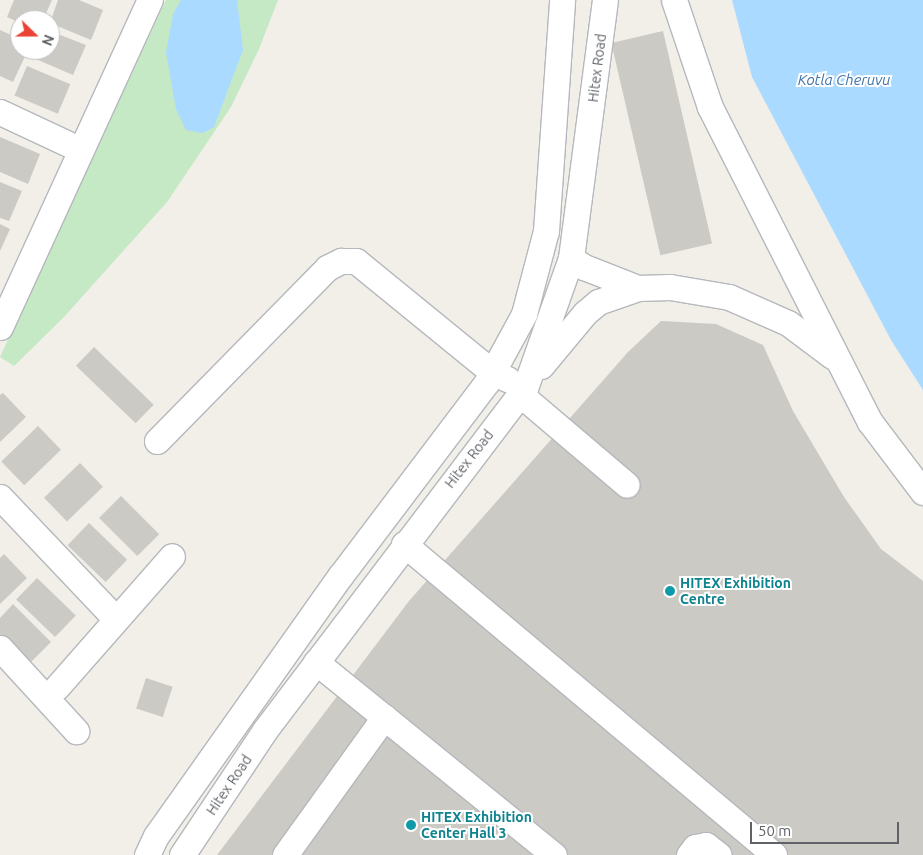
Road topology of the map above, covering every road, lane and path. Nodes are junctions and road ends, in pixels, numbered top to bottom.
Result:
1 (562, 0) edge
2 (605, 0) edge
3 (674, 0) edge
4 (146, 1) edge
5 (555, 106) junction
6 (592, 111) junction
7 (0, 112) edge
8 (81, 150) junction
9 (572, 258) junction
10 (638, 288) junction
11 (0, 327) edge
12 (840, 363) junction
13 (492, 372) junction
14 (523, 391) junction
15 (158, 442) dead end
16 (627, 485) dead end
17 (923, 492) edge
18 (0, 497) edge
19 (404, 544) junction
20 (172, 556) dead end
21 (115, 618) junction
22 (0, 648) edge
23 (316, 662) junction
24 (57, 687) dead end
25 (384, 717) junction
26 (76, 731) dead end
27 (147, 855) edge
28 (182, 855) edge
29 (285, 855) edge
30 (554, 855) edge
31 (689, 855) edge
32 (719, 855) edge
33 (774, 855) edge

1 - 5 street
2 - 6 street, Hitex Road
3 - 12 street
4 - 8 street
5 - 6 street
5 - 13 street
6 - 9 street, Hitex Road
7 - 8 street
8 - 11 street
9 - 10 street
9 - 14 street, Hitex Road
10 - 12 street
10 - 14 street
12 - 17 street
13 - 14 street
13 - 15 street
13 - 27 street
14 - 16 street
14 - 19 street, Hitex Road
18 - 21 street
19 - 23 street, Hitex Road
19 - 33 street
20 - 21 street
21 - 24 street
22 - 26 street
23 - 25 street
23 - 28 street, Hitex Road
25 - 29 street
25 - 30 street
31 - 32 street

